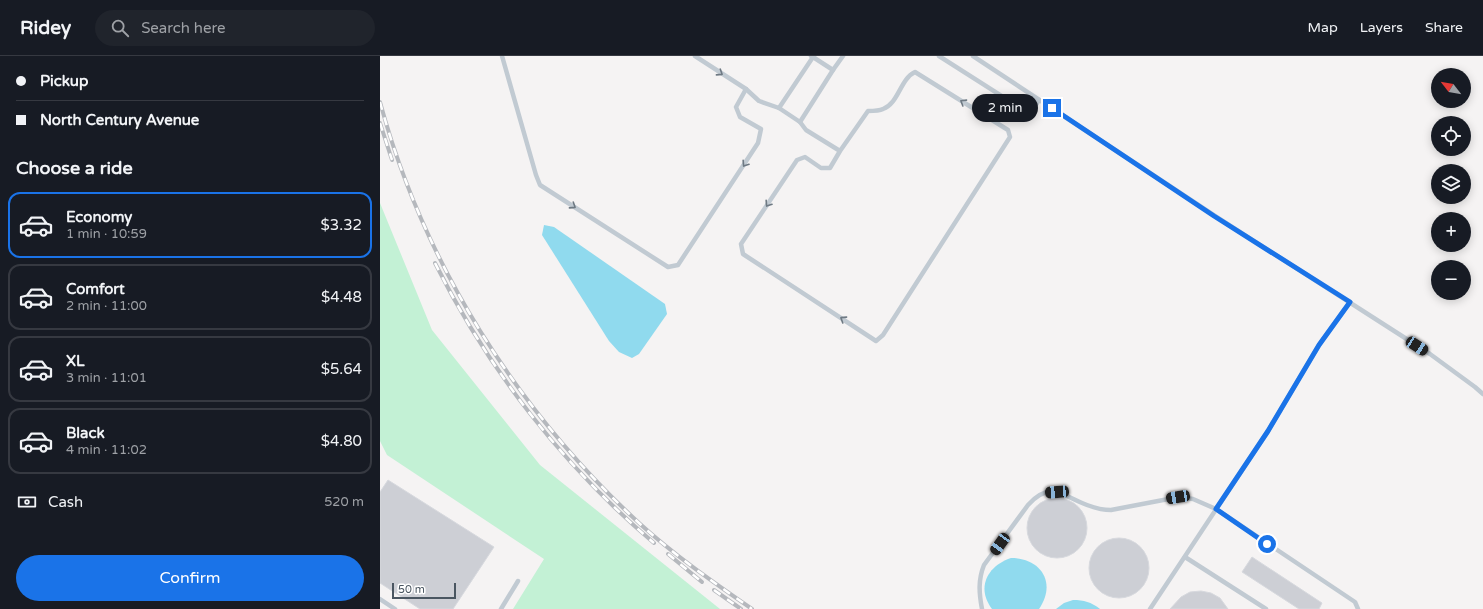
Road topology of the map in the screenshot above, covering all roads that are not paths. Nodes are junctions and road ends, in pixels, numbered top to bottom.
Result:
1 (502, 56) edge
2 (695, 56) edge
3 (813, 56) edge
4 (843, 56) edge
5 (939, 56) edge
6 (973, 56) edge
7 (833, 70) junction
8 (746, 89) junction
9 (1039, 100) junction
10 (779, 108) junction
11 (800, 122) junction
12 (840, 151) junction
13 (1350, 302) junction
14 (1483, 394) edge
15 (1216, 509) junction
16 (1185, 557) junction
17 (518, 581) dead end
18 (380, 599) edge
19 (395, 609) edge
20 (501, 609) edge
21 (982, 609) edge
22 (1150, 609) edge
23 (1266, 609) edge
24 (1358, 609) edge

1 - 8 lane
2 -> 8 lane
3 - 7 lane
3 - 10 lane
4 - 7 lane
5 - 9 lane
6 - 9 lane
7 - 11 lane
8 - 10 lane
9 - 13 lane
10 - 11 lane
11 - 12 lane
12 -> 12 lane
13 - 14 lane
13 - 15 lane
15 - 16 lane
15 - 21 lane
15 - 24 lane
16 - 22 lane
16 - 23 lane
17 - 20 lane
18 - 19 lane

